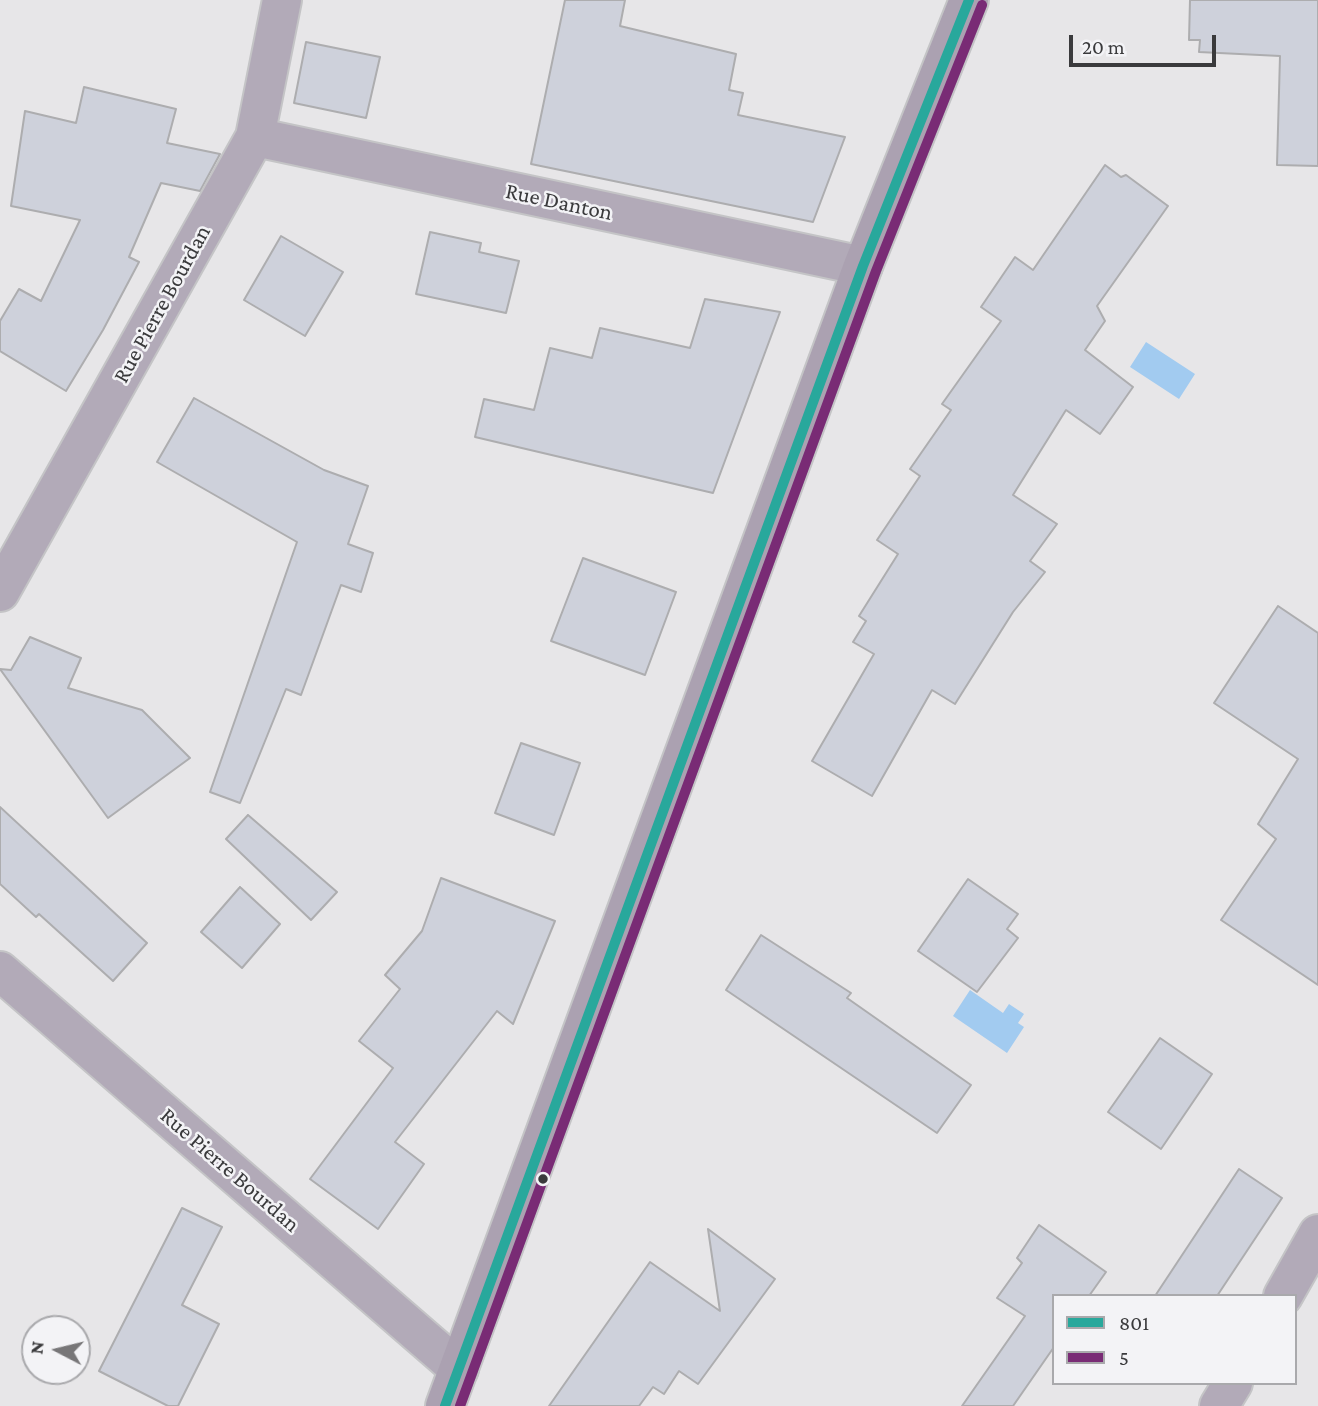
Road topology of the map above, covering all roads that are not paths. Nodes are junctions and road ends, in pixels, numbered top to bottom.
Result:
1 (282, 0) edge
2 (969, 0) edge
3 (255, 137) junction
4 (863, 266) junction
5 (0, 592) edge
6 (0, 971) edge
7 (1318, 1234) edge
8 (1284, 1294) edge
9 (459, 1369) junction
10 (1232, 1385) edge
11 (445, 1406) edge
12 (1219, 1406) edge

1 - 3 street, Rue Pierre Bourdan
2 - 4 main road
3 - 4 street, Rue Danton
3 - 5 street, Rue Pierre Bourdan
4 - 9 main road
6 - 9 street, Rue Pierre Bourdan
7 - 8 street
9 - 11 main road
10 - 12 street

